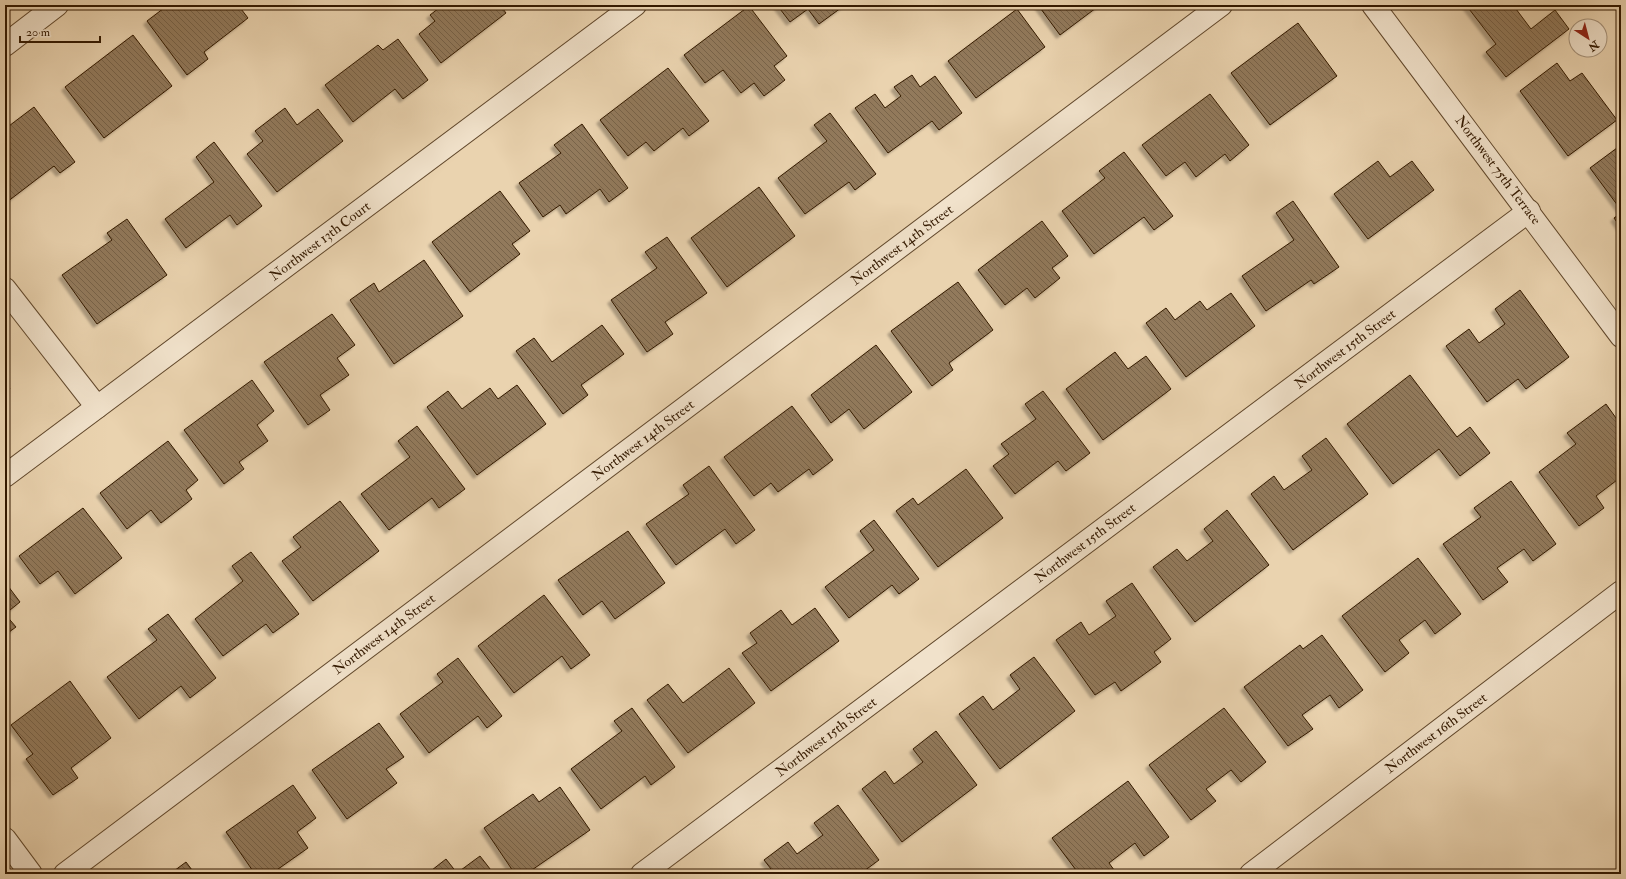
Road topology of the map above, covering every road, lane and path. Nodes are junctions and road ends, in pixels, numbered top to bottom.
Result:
1 (57, 5) edge
2 (635, 5) edge
3 (1221, 5) edge
4 (1373, 5) edge
5 (5, 45) edge
6 (1529, 211) junction
7 (5, 289) edge
8 (1621, 336) edge
9 (97, 407) junction
10 (5, 476) edge
11 (1621, 592) edge
12 (5, 839) edge
13 (31, 874) edge
14 (65, 874) edge
15 (642, 874) edge
16 (1251, 874) edge

1 - 5 street
2 - 9 street, Northwest 13th Court
3 - 14 street, Northwest 14th Street
4 - 6 street, Northwest 75th Terrace
6 - 8 street, Northwest 75th Terrace
6 - 15 street, Northwest 15th Street
7 - 9 street
9 - 10 street, Northwest 13th Court
11 - 16 street, Northwest 16th Street
12 - 13 street

